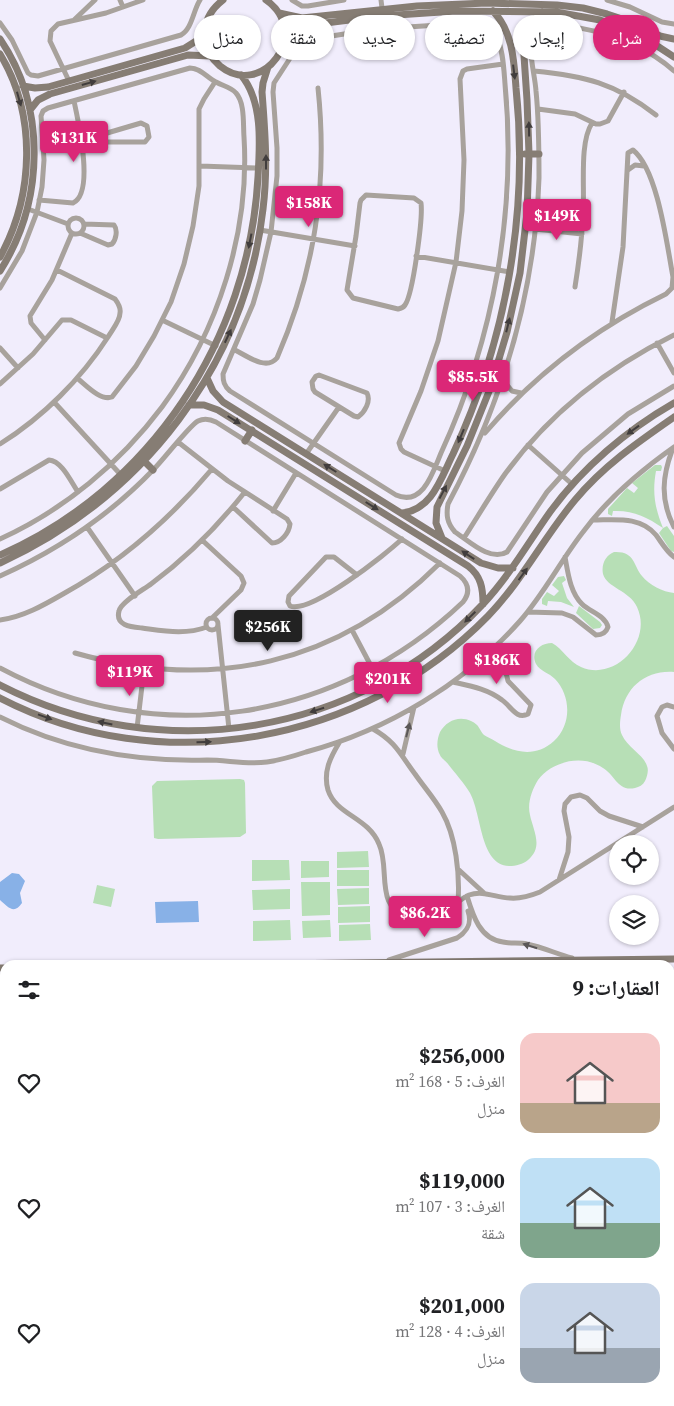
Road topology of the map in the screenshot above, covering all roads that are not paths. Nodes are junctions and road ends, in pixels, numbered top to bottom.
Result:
1 (95, 0) edge
2 (120, 0) edge
3 (143, 0) edge
4 (200, 0) edge
5 (266, 0) edge
6 (292, 0) edge
7 (344, 0) edge
8 (382, 0) edge
9 (607, 0) edge
10 (220, 1) edge
11 (124, 8) junction
12 (382, 8) junction
13 (493, 11) junction
14 (542, 12) junction
15 (279, 13) joint
16 (211, 15) edge
17 (286, 15) edge
18 (334, 16) edge
19 (334, 19) edge
20 (72, 21) junction
21 (0, 23) edge
22 (674, 24) edge
23 (0, 38) edge
24 (665, 38) junction
25 (674, 38) edge
26 (194, 42) edge
27 (661, 48) junction
28 (194, 55) edge
29 (1, 57) edge
30 (674, 57) edge
31 (214, 60) edge
32 (275, 60) edge
33 (503, 64) junction
34 (268, 67) junction
35 (63, 68) junction
36 (673, 69) edge
37 (534, 71) junction
38 (241, 75) junction
39 (69, 81) junction
40 (215, 82) junction
41 (23, 86) junction
42 (318, 88) dead end
43 (49, 91) junction
44 (624, 92) junction
45 (74, 101) junction
46 (259, 103) junction
47 (538, 109) junction
48 (30, 110) junction
49 (656, 115) dead end
50 (592, 122) junction
51 (96, 140) junction
52 (82, 142) junction
53 (520, 154) junction
54 (529, 154) junction
55 (539, 154) junction
56 (200, 166) junction
57 (644, 166) junction
58 (244, 168) junction
59 (259, 168) junction
60 (628, 170) junction
61 (40, 200) junction
62 (28, 209) junction
63 (37, 212) junction
64 (68, 224) junction
65 (84, 224) junction
66 (535, 229) junction
67 (260, 230) junction
68 (271, 232) junction
69 (72, 233) junction
70 (80, 233) junction
71 (582, 234) junction
72 (315, 239) junction
73 (355, 246) junction
74 (416, 256) junction
75 (0, 257) edge
76 (456, 262) junction
77 (57, 270) junction
78 (498, 270) junction
79 (0, 271) edge
80 (510, 272) junction
81 (575, 286) dead end
82 (0, 288) edge
83 (162, 320) junction
84 (612, 322) junction
85 (674, 335) edge
86 (107, 338) junction
87 (202, 339) junction
88 (45, 340) junction
89 (657, 343) junction
90 (216, 346) junction
91 (0, 348) edge
92 (235, 350) junction
93 (18, 368) junction
94 (674, 373) edge
95 (77, 378) junction
96 (207, 378) junction
97 (503, 380) junction
98 (0, 384) edge
99 (674, 386) edge
100 (521, 393) junction
101 (54, 402) junction
102 (674, 403) edge
103 (189, 405) junction
104 (339, 407) junction
105 (674, 417) edge
106 (252, 430) junction
107 (481, 437) junction
108 (245, 441) junction
109 (178, 442) junction
110 (313, 443) junction
111 (0, 444) edge
112 (528, 445) junction
113 (673, 447) edge
114 (306, 454) junction
115 (144, 461) junction
116 (111, 464) junction
117 (435, 467) junction
118 (212, 469) junction
119 (153, 470) junction
120 (444, 471) junction
121 (296, 473) junction
122 (562, 474) junction
123 (121, 475) junction
124 (573, 485) junction
125 (0, 489) edge
126 (78, 492) junction
127 (244, 493) junction
128 (233, 507) junction
129 (273, 511) junction
130 (402, 513) junction
131 (593, 520) junction
132 (87, 527) junction
133 (674, 527) edge
134 (534, 537) junction
135 (442, 538) junction
136 (464, 538) junction
137 (0, 539) edge
138 (402, 539) junction
139 (202, 540) junction
140 (543, 545) junction
141 (0, 555) edge
142 (565, 557) junction
143 (674, 557) edge
144 (0, 563) edge
145 (440, 563) junction
146 (112, 564) junction
147 (513, 568) junction
148 (0, 576) edge
149 (357, 576) junction
150 (135, 596) junction
151 (483, 604) junction
152 (528, 612) junction
153 (212, 618) junction
154 (0, 620) edge
155 (218, 625) junction
156 (207, 628) junction
157 (352, 630) junction
158 (498, 644) junction
159 (431, 651) junction
160 (75, 653) dead end
161 (438, 660) junction
162 (0, 668) edge
163 (144, 668) junction
164 (223, 669) junction
165 (373, 669) junction
166 (453, 682) junction
167 (380, 683) junction
168 (0, 685) edge
169 (0, 698) edge
170 (414, 707) junction
171 (674, 707) edge
172 (139, 712) junction
173 (227, 713) junction
174 (0, 717) edge
175 (373, 728) junction
176 (140, 729) junction
177 (229, 729) junction
178 (142, 740) junction
179 (339, 743) junction
180 (674, 748) edge
181 (403, 754) junction
182 (674, 807) edge
183 (643, 827) junction
184 (458, 870) junction
185 (558, 880) junction
186 (484, 893) junction
187 (466, 897) junction
188 (458, 902) junction
189 (473, 921) junction
190 (674, 959) edge
191 (390, 960) edge
192 (577, 960) joint

1 - 20 street
2 - 11 street
3 - 11 street
4 - 35 street
5 - 15 street
6 - 7 street
8 - 12 street
9 - 22 street
10 - 16 street
11 - 20 street
12 - 18 street
12 - 24 street
13 - 14 street
13 - 19 street
13 -> 53 street
14 - 27 street
54 -> 14 street
15 - 17 street
20 - 35 street
21 - 35 street
23 - 41 street
24 - 25 street
24 - 27 street
26 - 39 street
27 - 30 street
43 -> 28 street
29 -> 75 street
31 - 38 street
32 - 34 street
33 - 68 street
33 - 76 street
33 - 78 street
34 - 38 street
34 - 46 street
35 - 39 street
36 - 37 street
37 - 44 street
37 - 47 street
38 - 46 street
39 - 43 street
40 - 45 street
40 - 56 street
40 - 58 street
41 - 43 street
41 - 48 street
42 - 72 street
43 - 48 street
44 - 49 street
44 - 50 street
45 - 52 street
45 - 61 street
46 - 59 street
67 -> 46 street
47 - 50 street
47 - 55 street
48 - 62 street
50 - 71 street
51 - 51 street
51 - 52 street
52 - 61 street
53 - 54 street
53 - 80 street
54 - 55 street
135 -> 54 street
55 - 66 street
56 - 58 street
56 - 83 street
57 - 60 street
57 - 60 street
57 - 84 street
58 - 59 street
58 - 87 street
59 -> 90 street
60 - 84 street
61 - 63 street
62 - 63 street
62 - 79 street
63 - 64 street
63 - 82 street
64 - 65 street
64 - 69 street
65 - 70 street
65 - 70 street
66 - 71 street
66 - 97 street
67 - 68 street
96 -> 67 street
68 - 72 street
68 - 92 street
69 - 70 street
69 - 77 street
71 - 81 street
72 - 73 street
72 - 92 street
73 - 74 street
73 - 74 street
74 - 76 street
76 - 78 street
76 - 117 street
77 - 86 street
77 - 88 street
78 - 80 street
78 - 117 street
80 -> 120 street
83 - 87 street
83 - 95 street
84 - 100 street
85 - 89 street
86 - 88 street
86 - 95 street
87 - 90 street
87 - 116 street
88 - 93 street
89 - 94 street
89 - 112 street
90 - 123 street
91 - 93 street
92 - 110 street
93 - 98 street
95 - 101 street
96 - 103 street
96 - 114 street
97 - 100 street
97 - 107 street
99 - 122 street
100 - 107 street
101 - 111 street
101 - 116 street
102 -> 124 street
103 -> 106 street
103 - 115 street
104 - 104 street
104 - 110 street
105 - 140 street
106 - 108 street
106 -> 151 street
107 - 136 street
108 - 109 street
108 - 121 street
109 - 118 street
109 - 119 street
110 - 114 street
110 - 117 street
112 - 122 street
112 - 136 street
113 - 131 street
113 - 133 street
130 -> 114 street
115 - 119 street
115 - 144 street
116 - 123 street
116 - 126 street
117 - 120 street
118 - 127 street
118 - 146 street
119 - 132 street
120 - 130 street
121 - 129 street
121 - 138 street
122 - 124 street
122 - 136 street
123 - 141 street
124 - 134 street
125 - 126 street
126 - 137 street
127 - 128 street
127 - 129 street
128 - 129 street
128 - 139 street
130 - 135 street
131 - 142 street
131 - 143 street
132 - 146 street
132 - 148 street
134 - 140 street
134 - 147 street
147 -> 135 street
138 - 145 street
138 - 149 street
139 - 150 street
139 - 153 street
161 -> 140 street
142 - 152 street
142 - 152 street
145 - 157 street
145 - 165 street
146 - 150 street
146 - 154 street
147 - 151 street
149 - 149 street
150 - 156 street
151 -> 159 street
152 - 158 street
153 - 155 street
153 - 156 street
155 - 156 street
155 - 164 street
157 - 164 street
157 - 165 street
158 - 166 street
158 - 166 street
159 - 161 street
159 - 167 street
160 - 163 street
178 -> 161 street
162 - 172 street
163 - 164 street
163 - 172 street
164 - 173 street
165 - 167 street
165 - 173 street
166 - 170 street
167 -> 177 street
176 -> 168 street
169 -> 178 street
170 - 175 street
181 -> 170 street
171 - 180 street
172 - 173 street
172 - 176 street
173 - 177 street
174 - 179 street
175 - 179 street
175 - 181 street
176 - 177 street
176 - 178 street
179 - 188 street
181 - 184 street
182 - 183 street
183 - 185 street
183 - 185 street
184 - 186 street
184 - 188 street
185 - 186 street
186 - 187 street
187 - 188 street
187 - 189 street
189 - 191 street
192 -> 189 street
190 - 192 street

